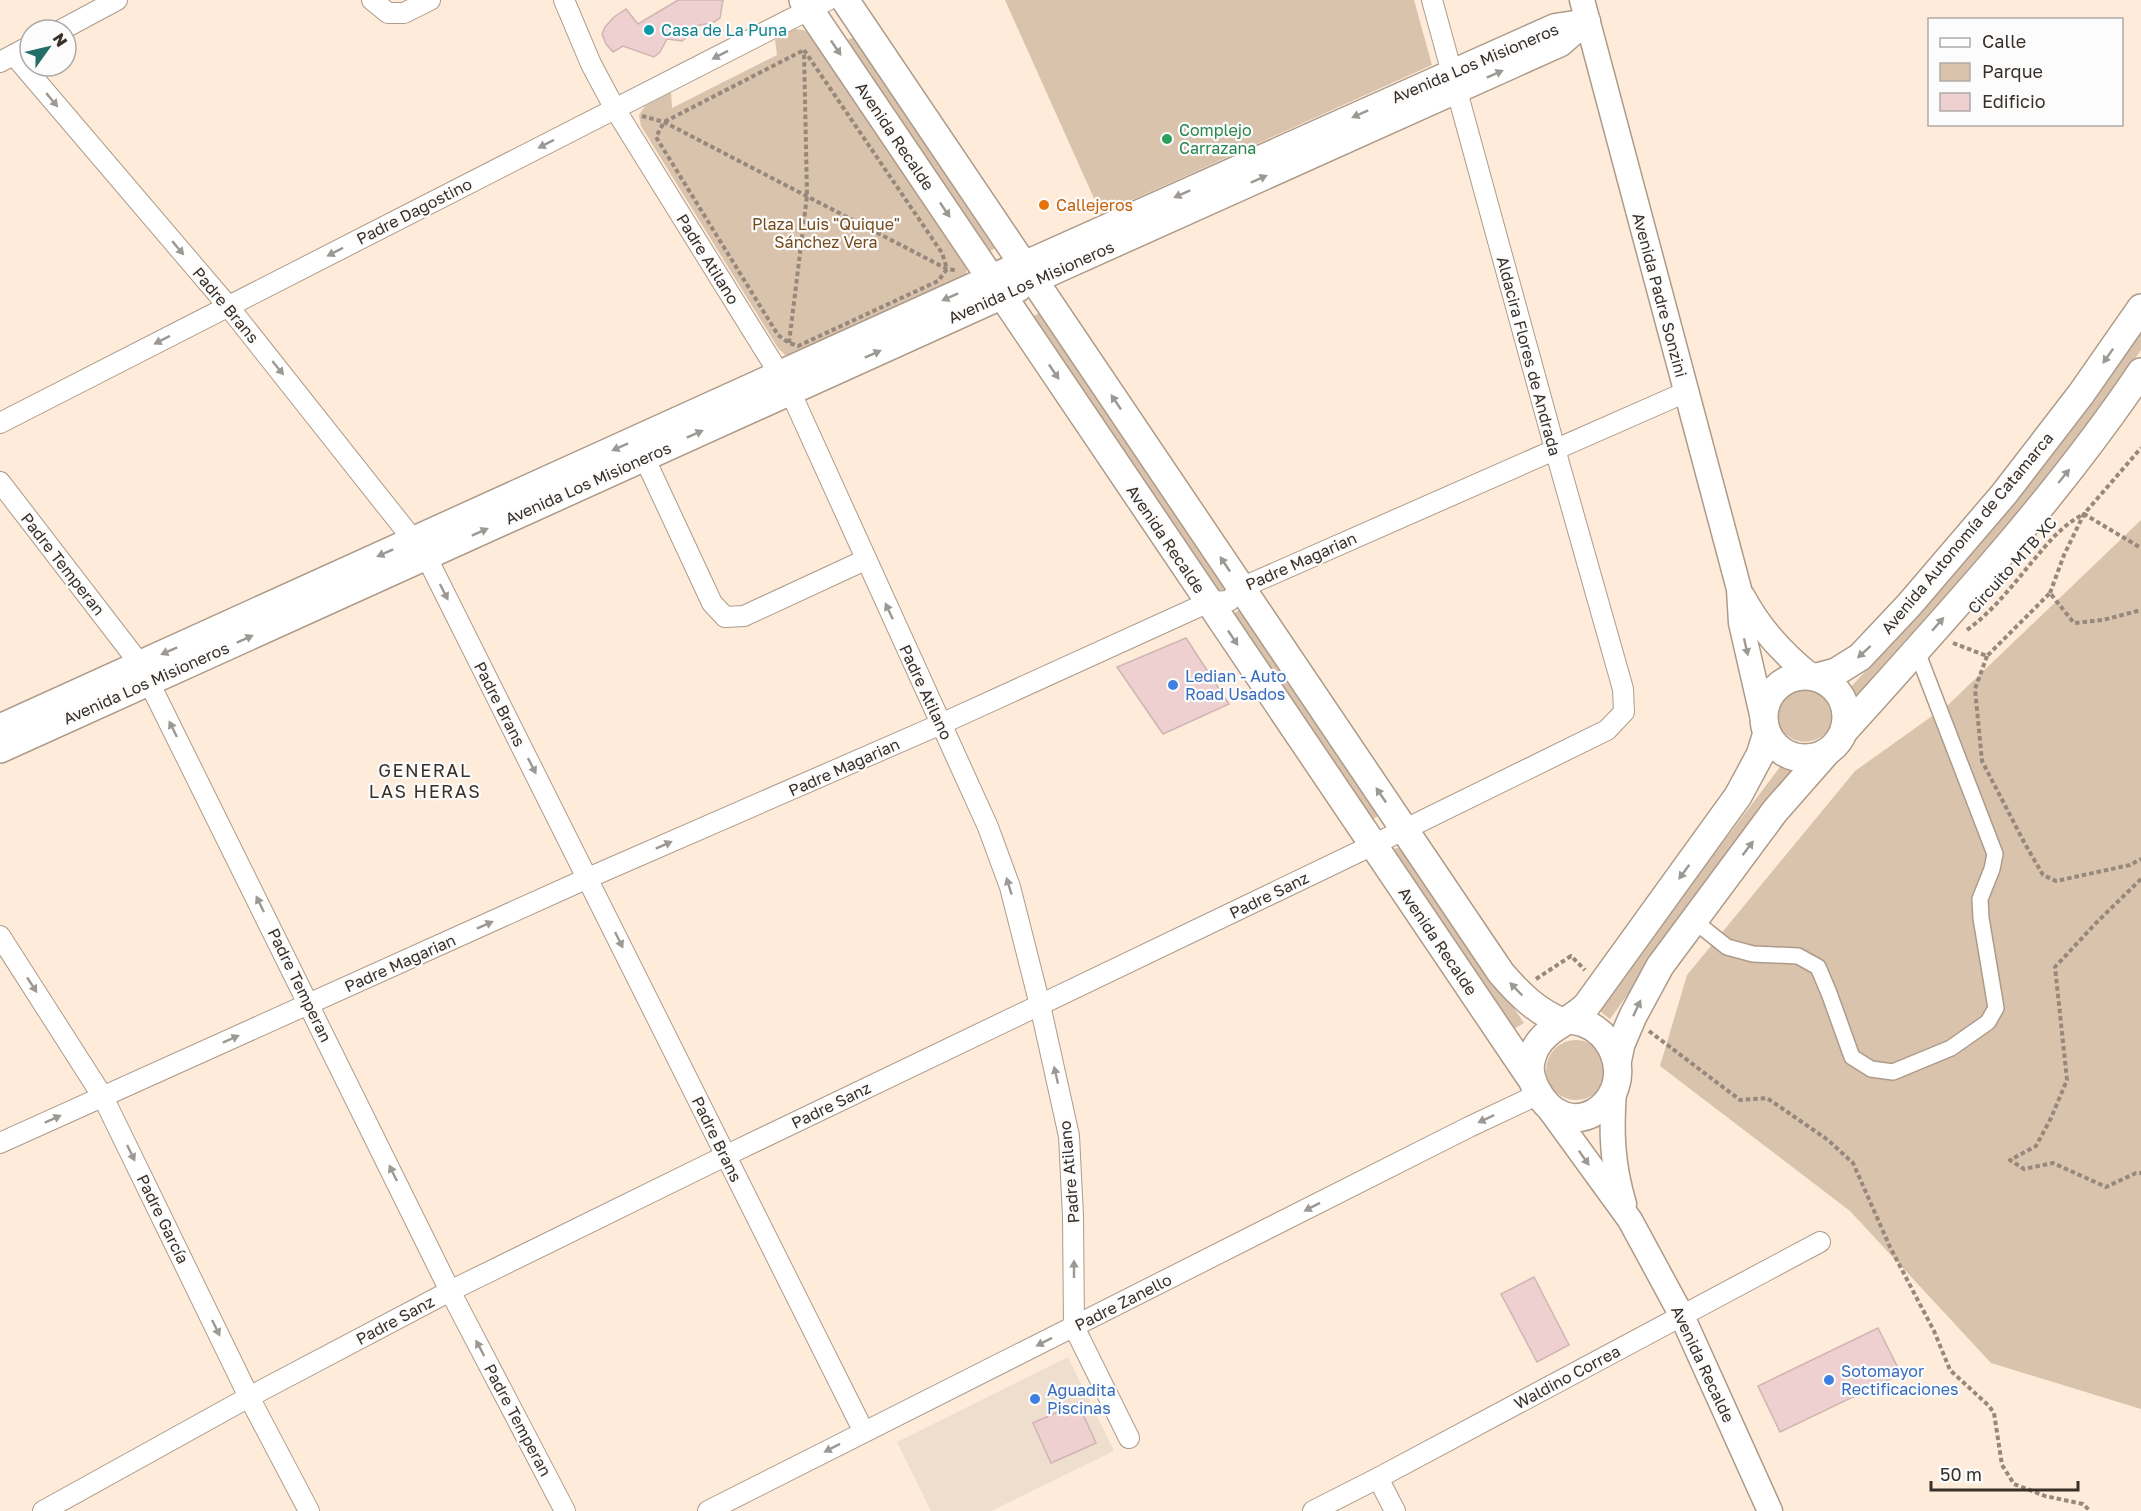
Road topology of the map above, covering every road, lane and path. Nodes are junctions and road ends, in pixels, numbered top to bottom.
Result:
1 (117, 0) edge
2 (372, 0) edge
3 (430, 0) edge
4 (564, 0) edge
5 (845, 0) edge
6 (1432, 0) edge
7 (814, 3) edge
8 (1585, 10) edge
9 (78, 21) edge
10 (804, 50) junction
11 (15, 55) edge
12 (1455, 81) junction
13 (615, 109) junction
14 (664, 122) junction
15 (807, 196) junction
16 (947, 269) junction
17 (1028, 273) junction
18 (997, 287) junction
19 (228, 306) junction
20 (2141, 308) edge
21 (789, 343) junction
22 (2141, 372) edge
23 (785, 383) junction
24 (1686, 392) junction
25 (0, 423) edge
26 (2141, 448) edge
27 (1555, 449) junction
28 (644, 458) junction
29 (0, 482) edge
30 (2084, 514) junction
31 (420, 548) junction
32 (2141, 548) edge
33 (865, 560) junction
34 (1241, 588) junction
35 (1739, 589) junction
36 (2050, 593) junction
37 (1209, 602) junction
38 (2141, 610) edge
39 (1916, 649) junction
40 (1987, 656) junction
41 (145, 673) junction
42 (1814, 676) junction
43 (1624, 712) joint
44 (941, 724) junction
45 (1765, 726) junction
46 (0, 728) edge
47 (1844, 731) junction
48 (0, 749) edge
49 (1826, 753) junction
50 (1404, 829) junction
51 (1373, 845) junction
52 (2141, 859) edge
53 (588, 878) junction
54 (2141, 879) edge
55 (1693, 921) junction
56 (0, 936) edge
57 (1601, 985) junction
58 (1517, 992) junction
59 (310, 1004) junction
60 (1040, 1005) junction
61 (1633, 1017) junction
62 (1567, 1021) junction
63 (1617, 1063) junction
64 (1614, 1091) junction
65 (1540, 1094) junction
66 (103, 1097) junction
67 (0, 1143) edge
68 (725, 1156) junction
69 (2141, 1173) edge
70 (1630, 1220) junction
71 (1820, 1242) dead end
72 (450, 1291) junction
73 (1682, 1316) junction
74 (1074, 1327) junction
75 (249, 1397) junction
76 (864, 1432) junction
77 (1129, 1438) dead end
78 (1378, 1478) junction
79 (43, 1511) edge
80 (309, 1511) edge
81 (566, 1511) edge
82 (708, 1511) edge
83 (1313, 1511) edge
84 (1395, 1511) edge
85 (1770, 1511) edge
86 (2090, 1511) edge

1 - 9 street
2 - 3 street
4 - 13 street, Padre Atilano
5 - 17 main road, Avenida Recalde
6 - 12 street, Aldacira Flores de Andrada
7 - 10 path
7 -> 13 street, Padre Dagostino
7 -> 18 main road, Avenida Recalde
8 - 12 street, Avenida Los Misioneros
8 - 24 street, Avenida Padre Sonzini
10 - 14 path
10 - 15 path
10 - 16 path
11 -> 19 street, Padre Brans
12 - 17 street, Avenida Los Misioneros
12 - 27 street, Aldacira Flores de Andrada
13 - 14 path
13 -> 19 street, Padre Dagostino
13 - 23 street, Padre Atilano
14 - 15 path
14 - 21 path
15 - 16 path
15 - 21 path
16 - 18 path
16 - 21 path
17 - 18 main road, Avenida Los Misioneros
34 -> 17 main road, Avenida Recalde
18 - 23 main road, Avenida Los Misioneros
18 -> 37 main road, Avenida Recalde
19 -> 25 street, Padre Dagostino
19 -> 31 street, Padre Brans
20 -> 42 main road, Avenida Autonomía de Catamarca
21 - 23 path
39 -> 22 main road
28 -> 23 main road, Avenida Los Misioneros
23 -> 31 main road, Avenida Los Misioneros
23 - 33 street, Padre Atilano
24 - 27 street, Padre Magarian
24 - 35 street, Avenida Padre Sonzini
26 - 30 path
27 - 34 street, Padre Magarian
27 - 43 street, Aldacira Flores de Andrada
31 -> 28 main road, Avenida Los Misioneros
28 - 33 street
29 - 41 street, Padre Temperan
30 - 32 path
30 - 36 path
30 - 40 path, Circuito MTB XC
31 - 41 main road, Avenida Los Misioneros
31 -> 53 street, Padre Brans
44 -> 33 street, Padre Atilano
34 - 37 street, Padre Magarian
50 -> 34 main road, Avenida Recalde
35 - 42 street, Avenida Padre Sonzini
35 -> 45 street, Avenida Padre Sonzini
36 - 38 path
36 - 40 path
37 - 44 street, Padre Magarian
37 -> 51 main road, Avenida Recalde
39 - 47 main road
39 - 55 street
40 - 52 path
41 - 46 main road, Avenida Los Misioneros
41 - 48 main road, Avenida Los Misioneros
59 -> 41 street, Padre Temperan
42 - 45 main road
42 - 47 main road
43 - 50 street, Padre Sanz
53 -> 44 street, Padre Magarian
60 -> 44 street, Padre Atilano
45 - 49 main road
45 -> 57 main road
47 - 49 main road
55 -> 49 main road
50 - 51 street, Padre Sanz
58 -> 50 main road, Avenida Recalde
51 - 60 street, Padre Sanz
51 - 65 main road, Avenida Recalde
59 -> 53 street, Padre Magarian
53 -> 68 street, Padre Brans
54 - 69 path
61 -> 55 main road
56 -> 66 street, Padre García
57 - 58 path
57 - 62 main road
58 - 62 main road, Avenida Recalde
66 -> 59 street, Padre Magarian
72 -> 59 street, Padre Temperan
60 - 68 street, Padre Sanz
74 -> 60 street, Padre Atilano
61 - 63 main road
61 - 86 path
62 - 63 main road
62 - 65 main road
63 - 64 main road
64 - 65 main road
64 - 70 street, Avenida Recalde
65 -> 70 street, Avenida Recalde
65 -> 74 street, Padre Zanello
67 -> 66 street, Padre Magarian
66 -> 75 street, Padre García
68 - 72 street, Padre Sanz
68 - 76 street, Padre Brans
70 - 73 street, Avenida Recalde
71 - 73 street, Waldino Correa
72 - 75 street, Padre Sanz
81 -> 72 street, Padre Temperan
73 - 78 street, Waldino Correa
73 - 85 street, Avenida Recalde
74 -> 76 street, Padre Zanello
74 - 77 street, Padre Atilano
75 - 79 street, Padre Sanz
75 - 80 street, Padre García
76 -> 82 street, Padre Zanello
78 - 83 street, Waldino Correa
78 - 84 street

